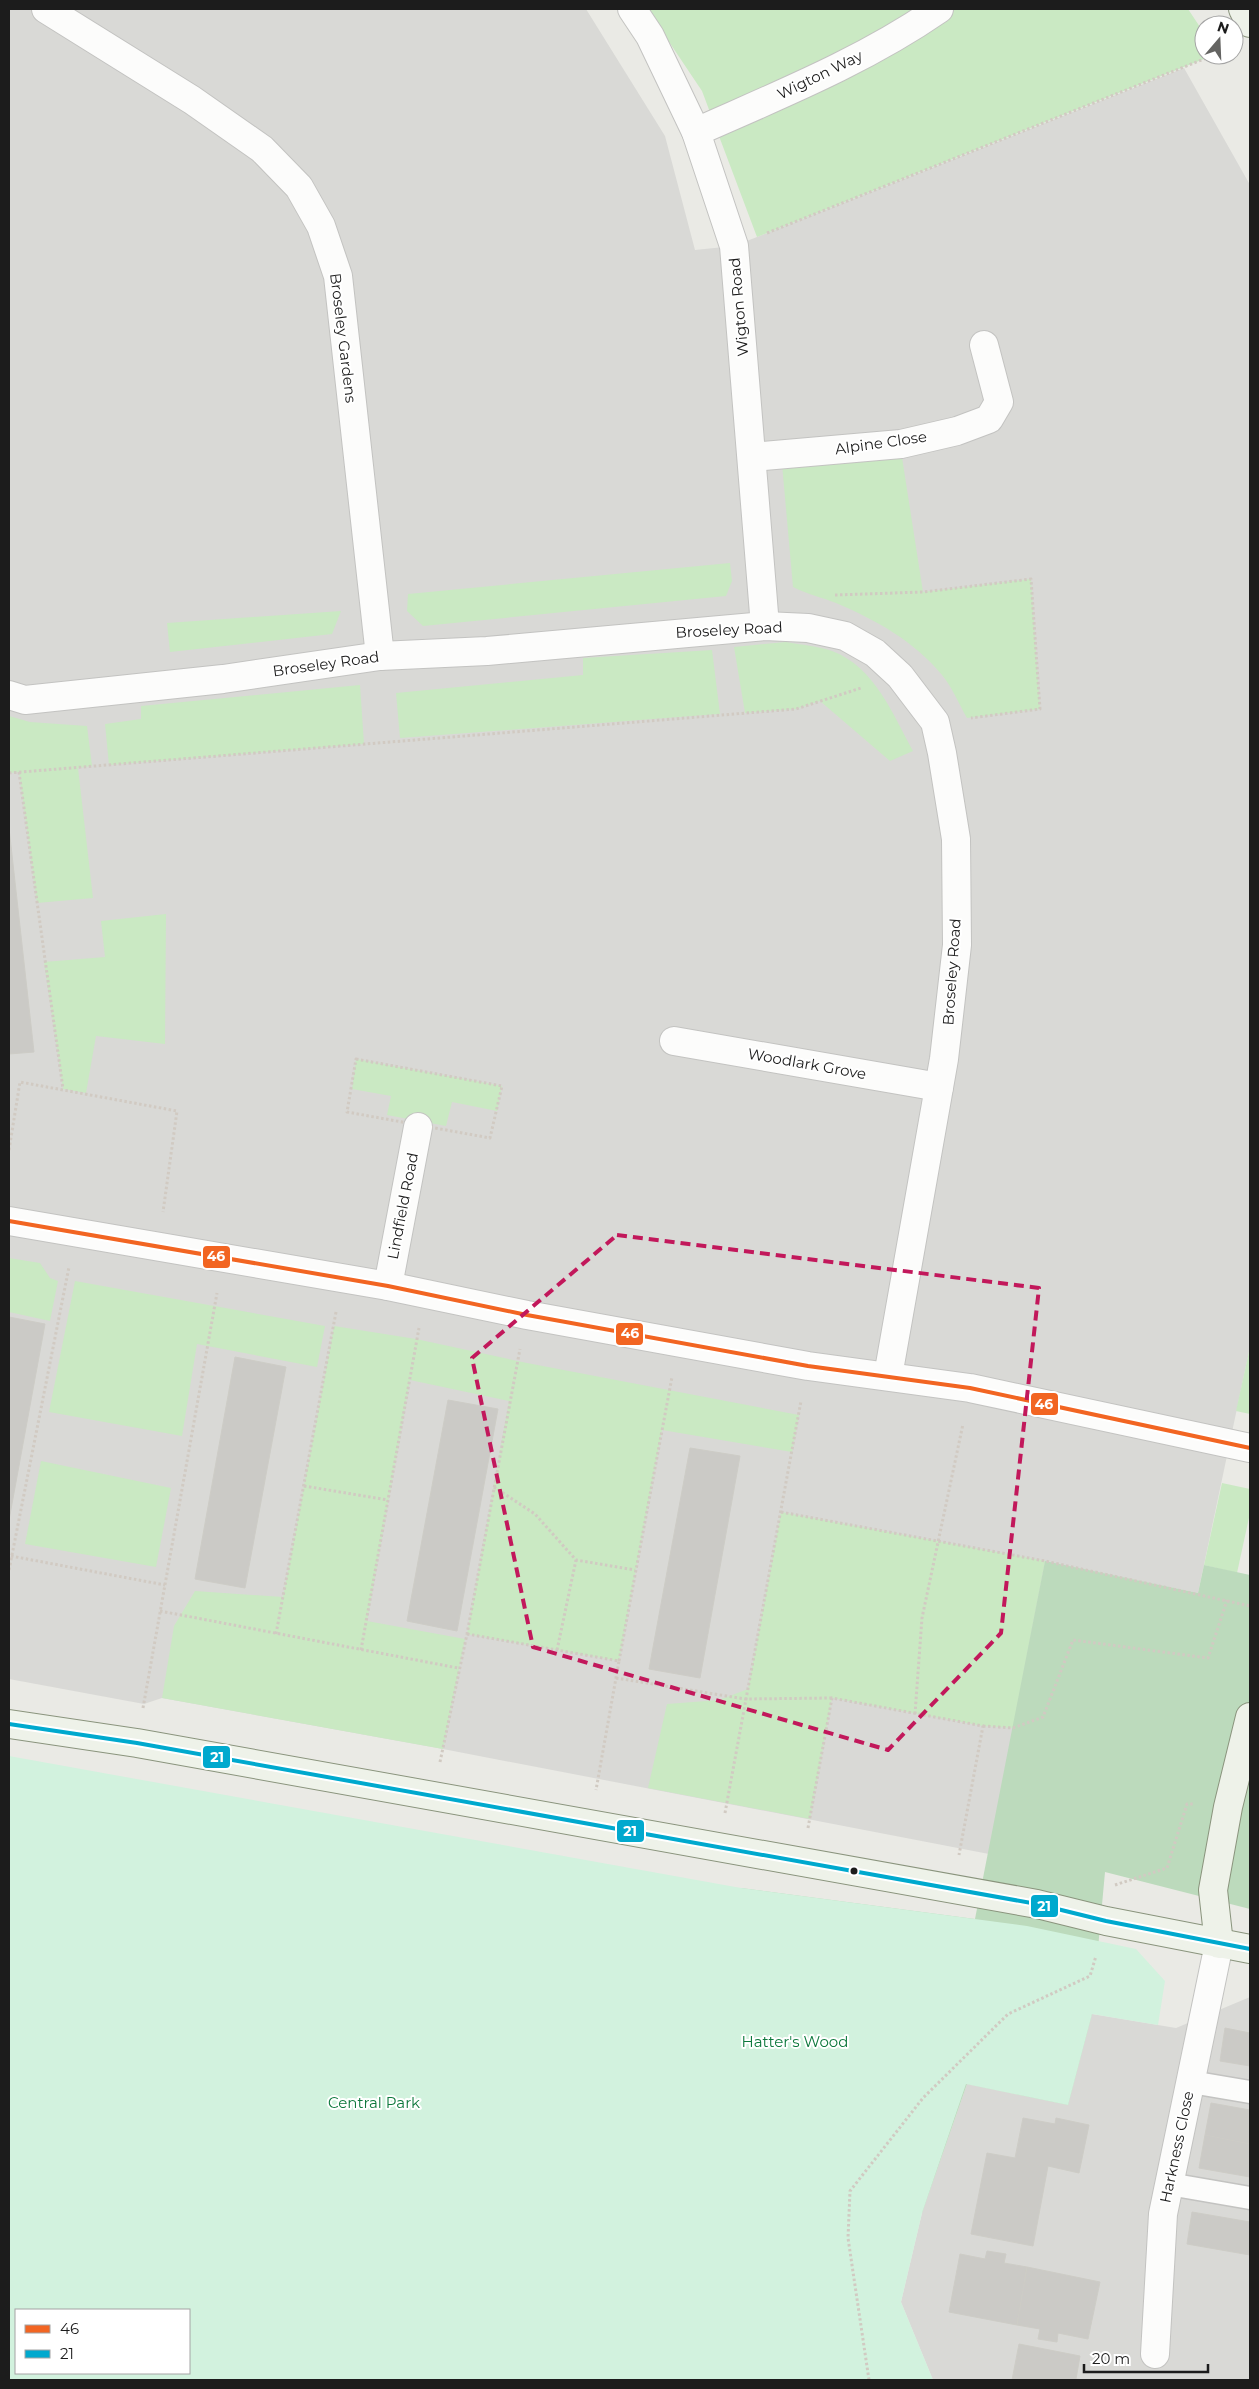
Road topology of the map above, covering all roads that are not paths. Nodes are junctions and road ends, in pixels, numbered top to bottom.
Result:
1 (46, 9) edge
2 (632, 9) edge
3 (939, 9) edge
4 (1243, 9) edge
5 (1250, 23) edge
6 (696, 132) junction
7 (984, 345) dead end
8 (752, 458) junction
9 (765, 626) junction
10 (380, 656) junction
11 (9, 695) edge
12 (674, 1041) dead end
13 (939, 1087) junction
14 (418, 1127) dead end
15 (9, 1221) edge
16 (388, 1286) junction
17 (888, 1376) junction
18 (1250, 1448) edge
19 (1250, 1717) edge
20 (9, 1724) edge
21 (1219, 1944) junction
22 (1250, 1949) edge
23 (1191, 2082) junction
24 (1250, 2092) edge
25 (1169, 2184) junction
26 (1250, 2198) edge
27 (1155, 2354) dead end

1 - 10 street, Broseley Gardens
2 - 6 street, Wigton Road
3 - 6 street, Wigton Way
4 - 5 street
6 - 8 street, Wigton Road
7 - 8 street, Alpine Close
8 - 9 street, Wigton Road
9 - 10 street, Broseley Road
9 - 13 street, Broseley Road
10 - 11 street, Broseley Road
12 - 13 street, Woodlark Grove
13 - 17 street, Broseley Road
14 - 16 street, Lindfield Road
15 - 16 street
16 - 17 street
17 - 18 street
19 - 21 street
20 - 21 street
21 - 22 street
21 - 23 street, Harkness Close
23 - 24 lane
23 - 25 street, Harkness Close
25 - 26 lane
25 - 27 street, Harkness Close

